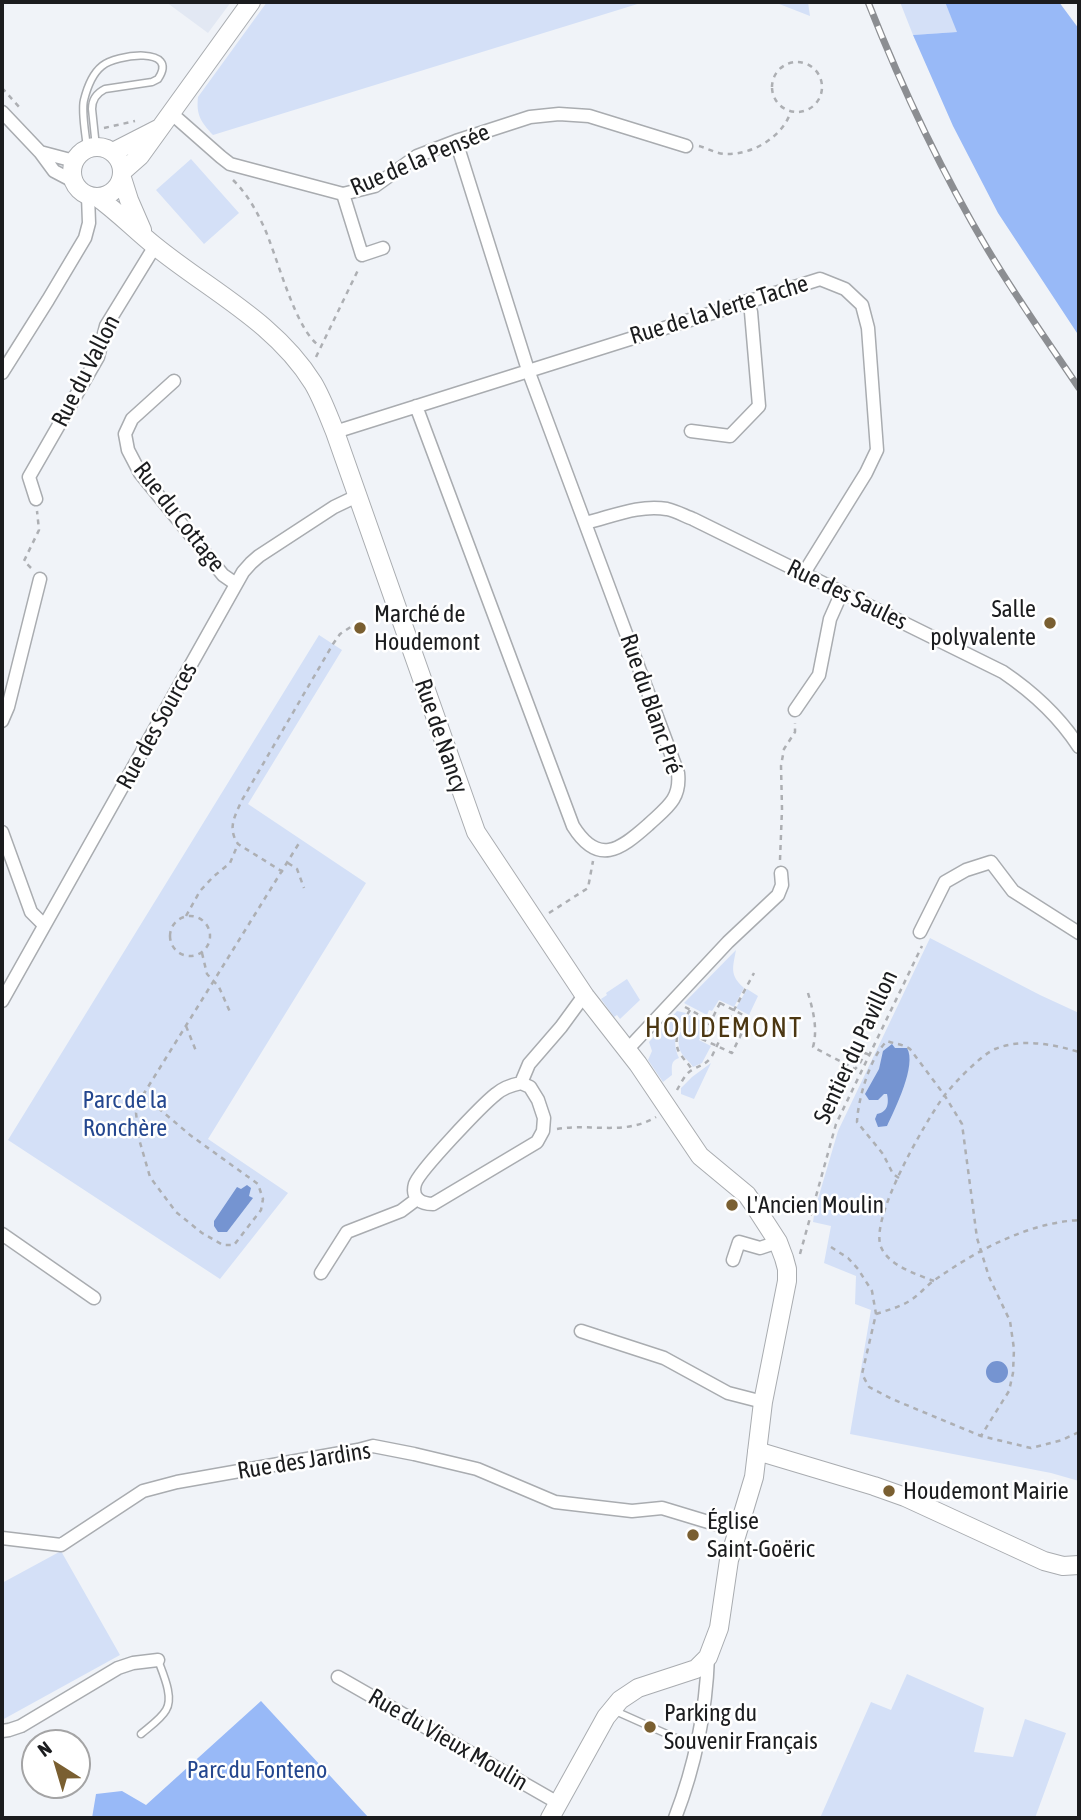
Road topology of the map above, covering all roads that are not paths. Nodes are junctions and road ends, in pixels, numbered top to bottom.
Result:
1 (251, 2) edge
2 (2, 112) edge
3 (166, 120) junction
4 (456, 141) junction
5 (686, 146) road end
6 (93, 148) junction
7 (40, 152) junction
8 (122, 174) junction
9 (73, 181) junction
10 (343, 194) junction
11 (93, 197) junction
12 (150, 241) junction
13 (383, 248) dead end
14 (747, 301) junction
15 (528, 370) junction
16 (2, 373) edge
17 (174, 381) dead end
18 (416, 406) junction
19 (691, 431) dead end
20 (335, 432) junction
21 (357, 496) junction
22 (36, 499) road end
23 (585, 523) junction
24 (804, 573) junction
25 (40, 579) road end
26 (236, 584) junction
27 (842, 592) junction
28 (795, 710) road end
29 (2, 721) edge
30 (1079, 747) edge
31 (2, 832) edge
32 (781, 873) road end
33 (44, 925) junction
34 (920, 932) road end
35 (1079, 933) edge
36 (585, 996) junction
37 (2, 1001) edge
38 (627, 1050) junction
39 (521, 1083) junction
40 (417, 1199) junction
41 (2, 1234) edge
42 (778, 1242) junction
43 (733, 1260) dead end
44 (321, 1273) dead end
45 (94, 1298) dead end
46 (581, 1331) dead end
47 (763, 1402) junction
48 (757, 1451) junction
49 (738, 1531) junction
50 (2, 1538) edge
51 (1079, 1565) edge
52 (708, 1657) junction
53 (158, 1660) joint
54 (338, 1676) dead end
55 (612, 1709) junction
56 (2, 1731) edge
57 (141, 1734) dead end
58 (696, 1747) junction
59 (554, 1811) edge
60 (675, 1818) edge

1 - 3 street
2 - 7 street
3 - 6 street
3 - 8 street
3 - 10 street, Rue de la Pensée
4 - 5 street, Rue de la Pensée
4 - 10 street, Rue de la Pensée
4 - 15 street, Rue du Blanc Pré
6 - 6 lane
6 - 7 street
6 - 8 street
6 - 9 street
7 - 9 street
8 - 11 street
8 - 12 street, Rue de Nancy
9 - 11 street
10 - 13 street
11 - 12 street, Rue de Nancy
11 - 16 street
12 - 20 street, Rue de Nancy
12 - 22 street, Rue du Vallon
14 - 15 street, Rue de la Verte Tache
14 - 19 street
14 - 24 street, Rue de la Verte Tache
15 - 18 street, Rue de la Verte Tache
15 - 23 street, Rue du Blanc Pré
17 - 26 street, Rue du Cottage
18 - 20 street, Rue de la Verte Tache
18 - 23 street, Rue du Blanc Pré
20 - 21 street, Rue de Nancy
21 - 26 street, Rue des Sources
21 - 36 street, Rue de Nancy
23 - 24 street, Rue des Saules
24 - 27 street, Rue des Saules
25 - 29 street
26 - 33 street, Rue des Sources
27 - 28 street
27 - 30 street, Rue des Saules
31 - 33 street
32 - 38 street
33 - 37 street, Rue des Sources
34 - 35 street
36 - 38 street, Rue de Nancy
36 - 39 street
38 - 42 street, Rue de Nancy
39 - 40 street
39 - 40 street
40 - 44 street
41 - 45 street
42 - 43 street
42 - 47 street, Rue de Nancy
46 - 47 street
47 - 48 street, Rue de Nancy
48 - 49 street, Rue de Nancy
48 - 51 street
49 - 50 street, Rue des Jardins
49 - 52 street, Rue de Nancy
52 - 55 street
52 - 58 street
53 - 56 street
53 - 57 lane
54 - 59 street, Rue du Vieux Moulin
55 - 58 lane
55 - 59 street
58 - 60 street

